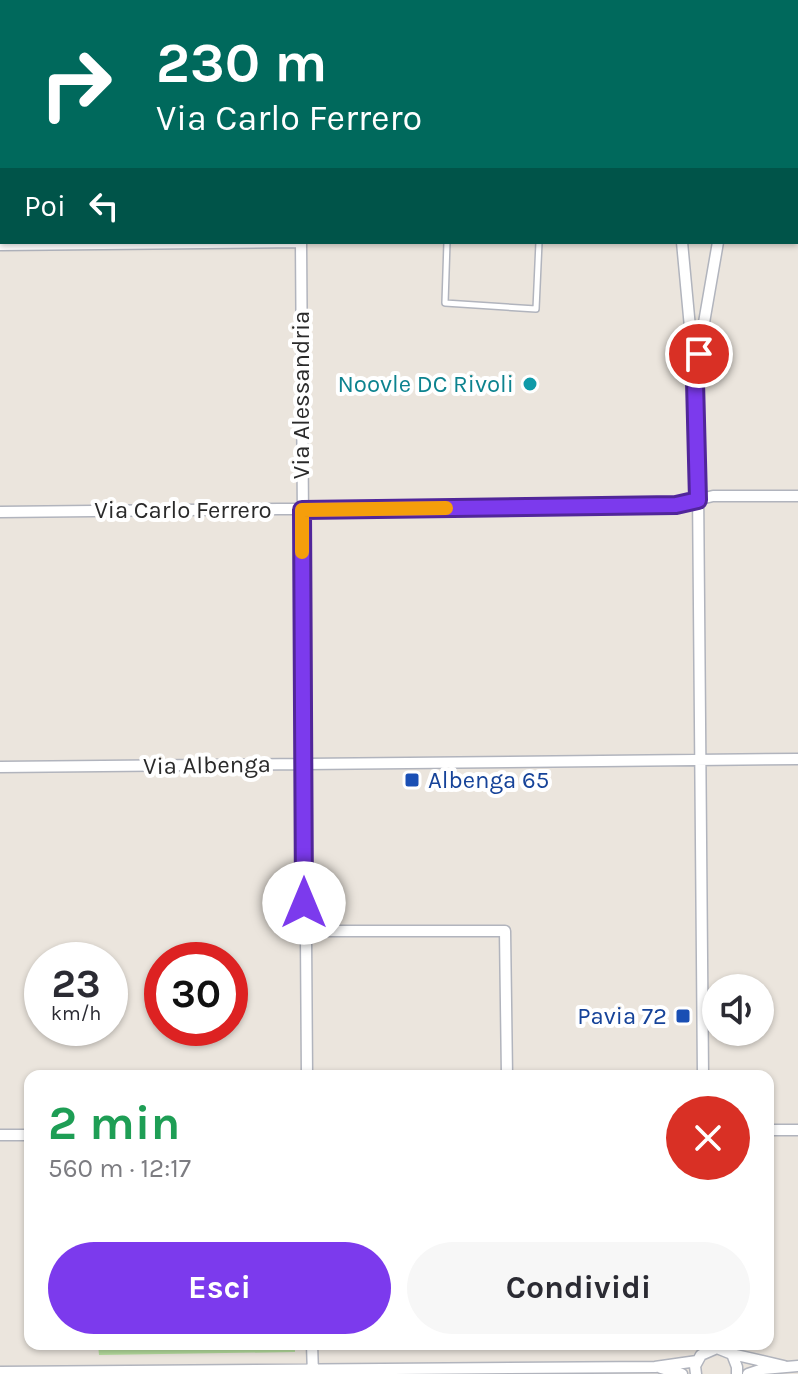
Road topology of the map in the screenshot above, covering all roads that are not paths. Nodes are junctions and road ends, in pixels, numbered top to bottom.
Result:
1 (100, 244) edge
2 (301, 244) edge
3 (447, 244) edge
4 (539, 244) edge
5 (682, 244) edge
6 (718, 244) edge
7 (0, 245) edge
8 (695, 381) junction
9 (798, 496) edge
10 (698, 500) junction
11 (302, 510) junction
12 (0, 512) edge
13 (798, 759) edge
14 (700, 760) junction
15 (303, 764) junction
16 (0, 767) edge
17 (305, 931) junction
18 (307, 1070) edge
19 (507, 1070) edge
20 (703, 1070) edge
21 (774, 1130) edge
22 (798, 1130) edge
23 (0, 1135) edge
24 (24, 1135) edge
25 (312, 1350) edge
26 (725, 1350) edge
27 (726, 1350) edge
28 (700, 1353) edge
29 (784, 1366) junction
30 (798, 1366) edge
31 (655, 1367) junction
32 (0, 1372) edge
33 (313, 1372) edge
34 (682, 1374) edge
35 (696, 1374) edge
36 (737, 1374) edge
37 (748, 1374) edge

1 - 7 street
2 - 11 street, Via Alessandria
3 - 4 lane
5 - 8 street
6 - 8 street
8 - 10 street
9 - 10 street, Via Carlo Ferrero
10 - 11 street, Via Carlo Ferrero
10 - 14 street
11 - 12 street, Via Carlo Ferrero
11 - 15 street, Via Alessandria
13 - 14 street, Via Albenga
14 - 15 street, Via Albenga
14 - 20 street
15 - 16 street, Via Albenga
15 - 17 street, Via Alessandria
17 - 18 street, Via Alessandria
17 - 19 street
21 - 22 street
23 - 24 street
25 - 33 street
26 - 36 street
27 - 29 street
28 - 31 street
28 - 35 street
29 - 30 street
29 - 37 street
31 - 33 street
31 - 34 street
32 - 33 street

